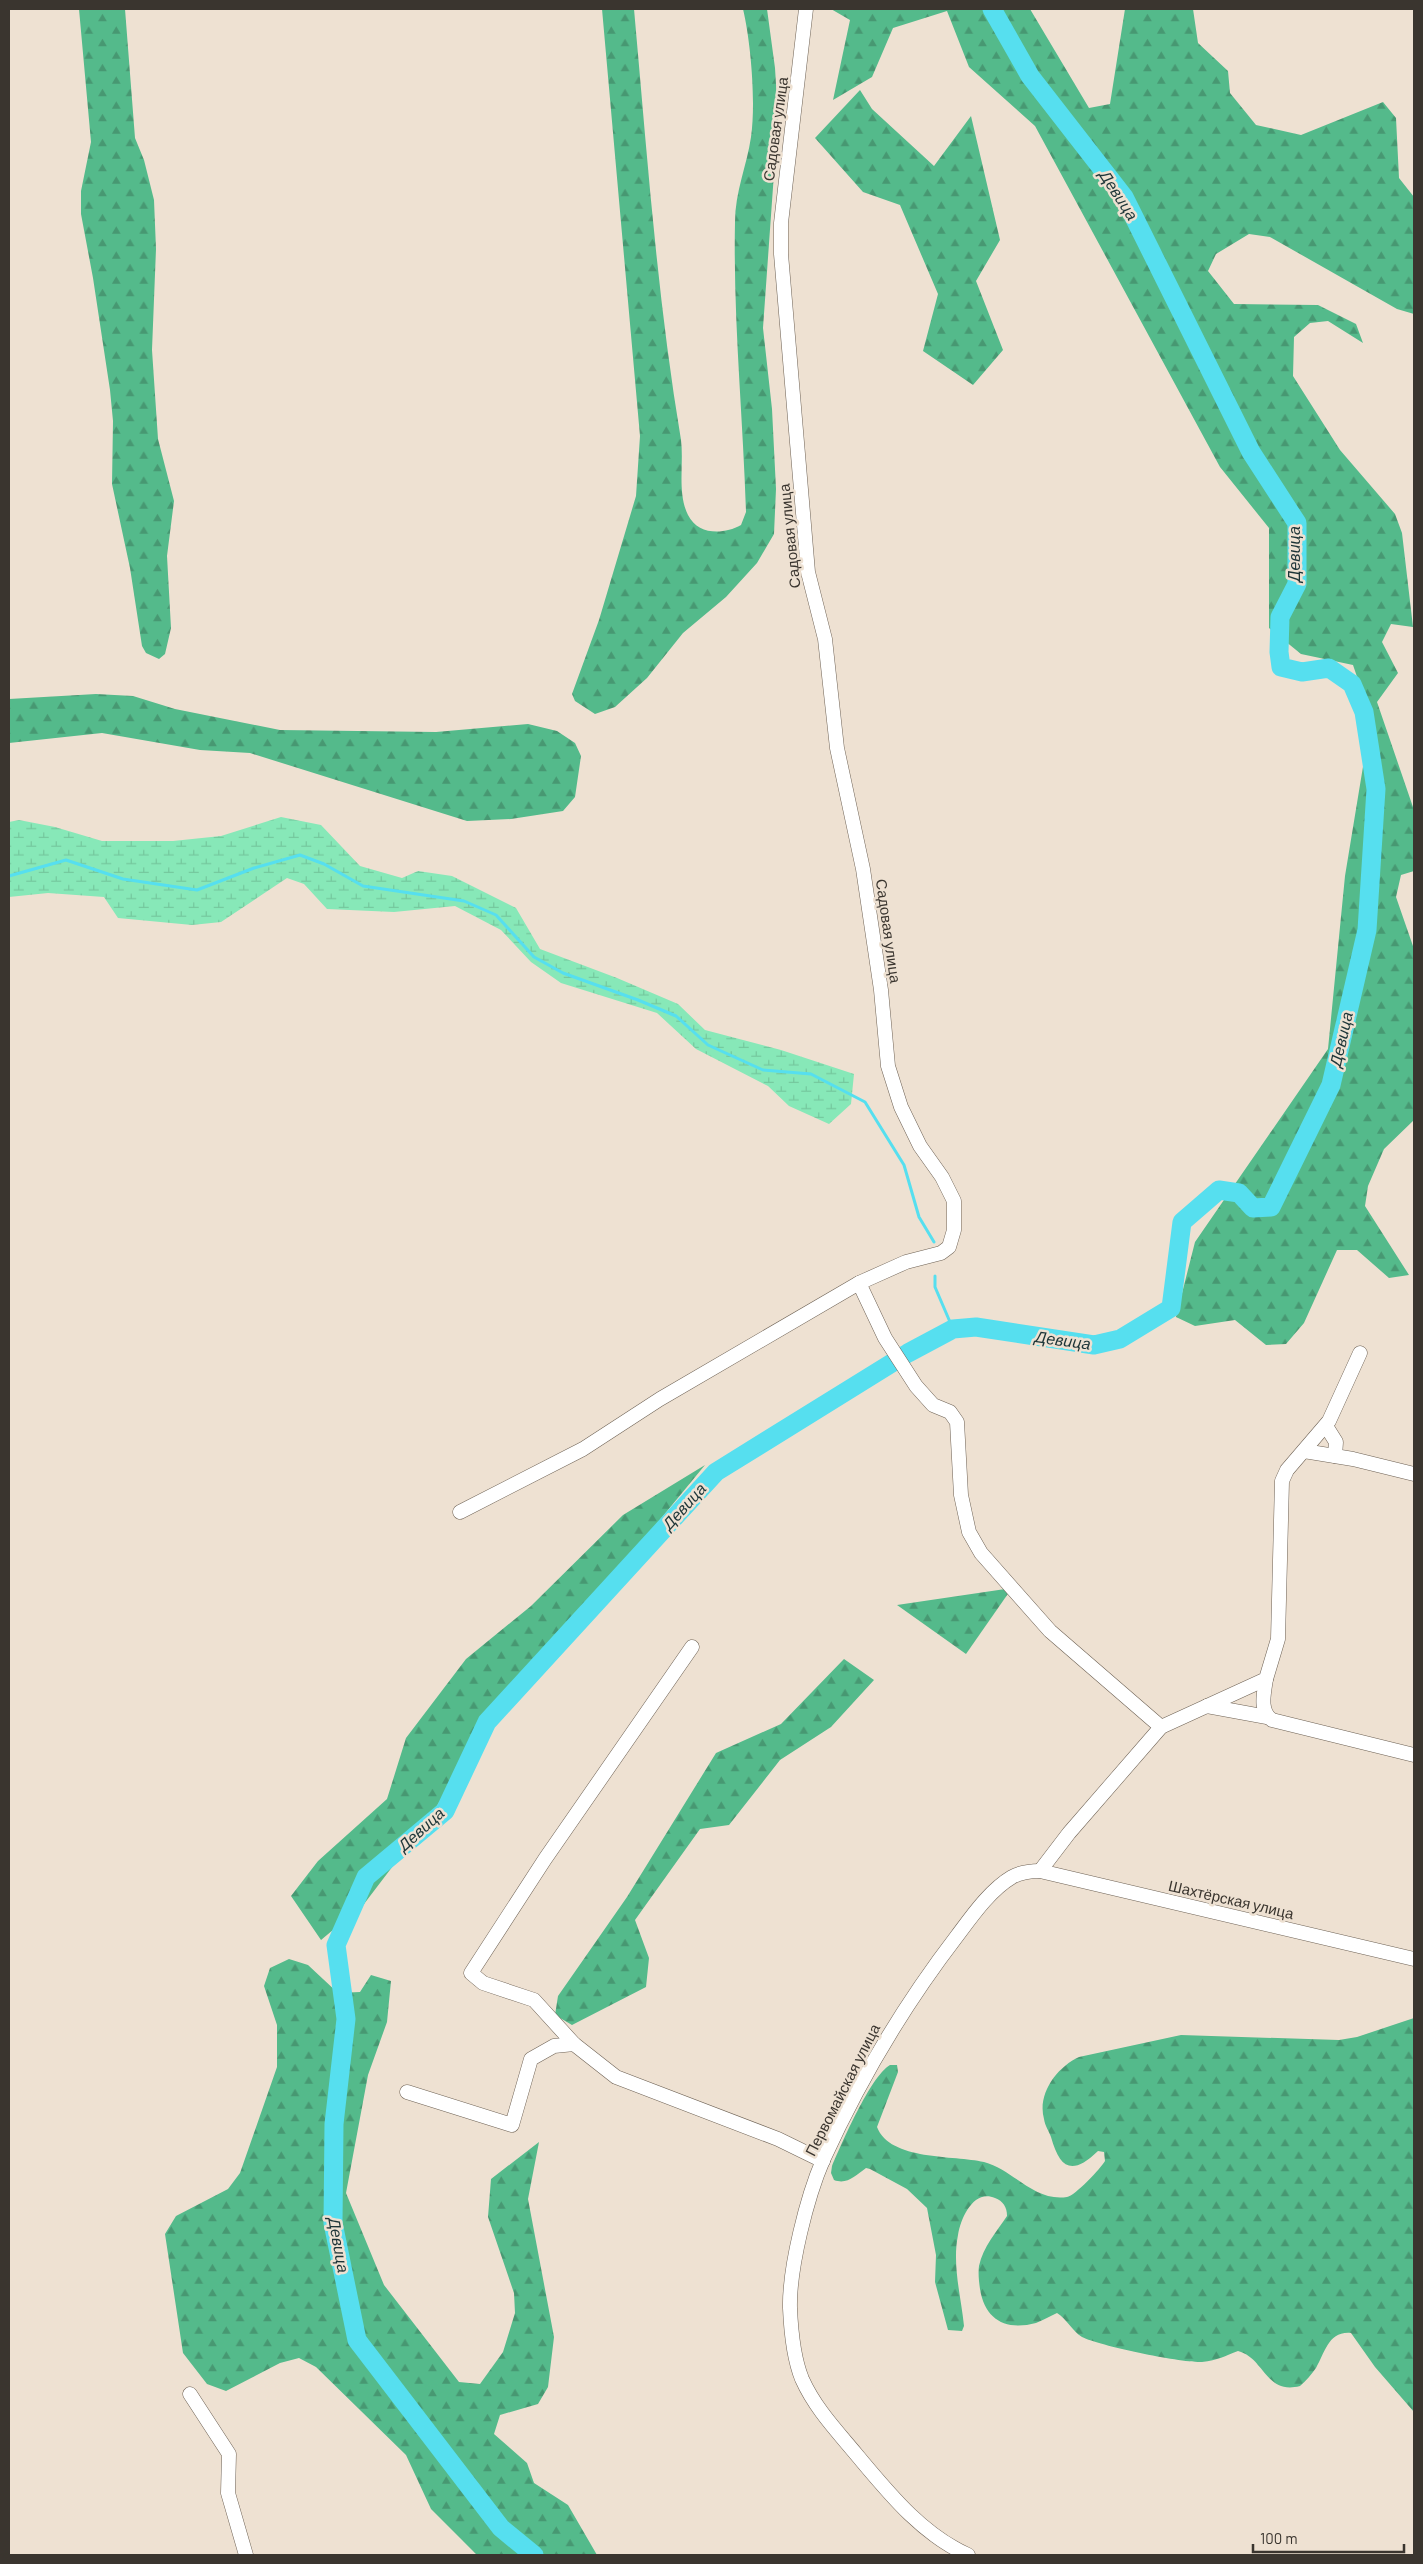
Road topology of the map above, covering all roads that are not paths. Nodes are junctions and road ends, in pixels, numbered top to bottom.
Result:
1 (806, 9) edge
2 (859, 1283) junction
3 (1360, 1353) dead end
4 (1326, 1426) junction
5 (1304, 1452) junction
6 (1335, 1456) junction
7 (1414, 1474) edge
8 (460, 1512) dead end
9 (692, 1647) dead end
10 (1266, 1679) junction
11 (1208, 1706) junction
12 (1267, 1717) junction
13 (1161, 1727) junction
14 (1414, 1755) edge
15 (1040, 1871) junction
16 (1414, 1959) edge
17 (574, 2044) junction
18 (407, 2092) dead end
19 (823, 2161) junction
20 (190, 2394) dead end
21 (246, 2555) edge
22 (968, 2555) edge

1 - 2 street, Садовая улица
2 - 8 street, Садовая улица
2 - 13 street
3 - 4 street
4 - 5 street
4 - 6 street
5 - 6 street
5 - 10 street
6 - 7 street
9 - 17 street
10 - 11 street
10 - 12 street
11 - 12 street
11 - 13 street
12 - 14 street
13 - 15 street
15 - 16 street, Шахтёрская улица
15 - 19 street, Первомайская улица
17 - 18 street
17 - 19 street
19 - 22 street, Первомайская улица
20 - 21 street

